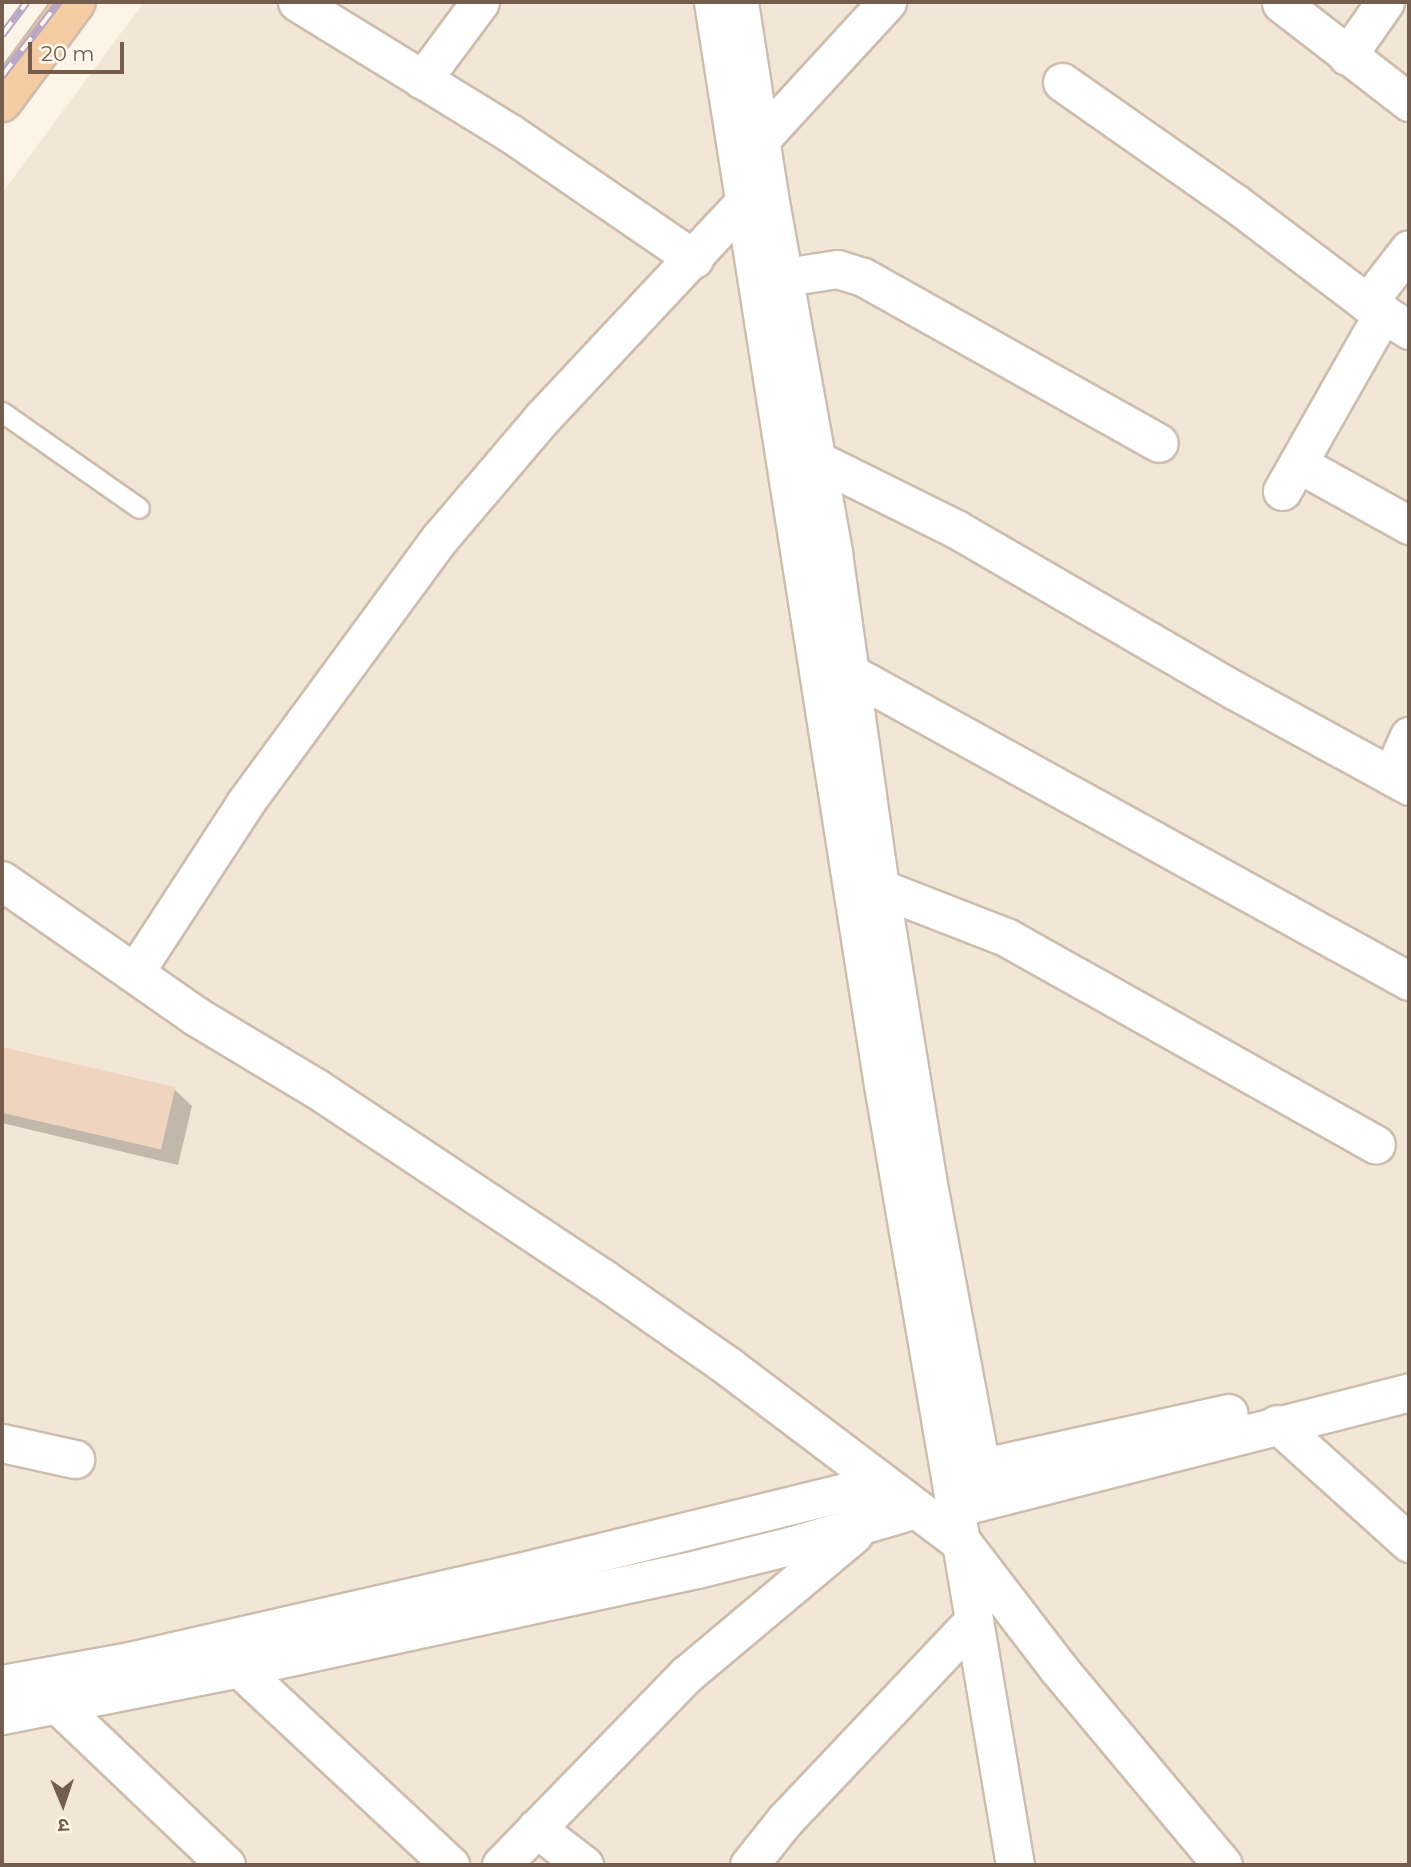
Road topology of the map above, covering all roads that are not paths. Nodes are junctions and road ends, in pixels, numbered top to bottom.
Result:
1 (75, 2) edge
2 (297, 2) edge
3 (480, 2) edge
4 (887, 2) edge
5 (1385, 2) edge
6 (1281, 3) edge
7 (728, 17) edge
8 (1347, 56) junction
9 (422, 80) junction
10 (1062, 82) dead end
11 (2, 102) edge
12 (1409, 102) edge
13 (760, 140) junction
14 (743, 203) junction
15 (1409, 249) edge
16 (694, 259) junction
17 (785, 276) junction
18 (1387, 315) edge
19 (2, 412) edge
20 (1159, 443) dead end
21 (809, 477) junction
22 (139, 508) dead end
23 (1409, 525) edge
24 (852, 674) junction
25 (1409, 736) edge
26 (1400, 781) edge
27 (2, 881) edge
28 (880, 888) junction
29 (135, 972) junction
30 (1409, 981) edge
31 (1376, 1145) dead end
32 (1409, 1370) edge
33 (1409, 1392) edge
34 (1277, 1423) junction
35 (2, 1443) edge
36 (75, 1459) dead end
37 (881, 1483) junction
38 (962, 1499) junction
39 (916, 1509) junction
40 (865, 1524) junction
41 (1409, 1543) edge
42 (973, 1620) junction
43 (239, 1668) junction
44 (2, 1684) edge
45 (58, 1706) junction
46 (2, 1715) edge
47 (536, 1828) junction
48 (226, 1865) edge
49 (450, 1865) edge
50 (501, 1865) edge
51 (584, 1865) edge
52 (749, 1865) edge
53 (1015, 1865) edge
54 (1223, 1865) edge

1 - 11 highway
2 - 9 street
3 - 9 street
4 - 13 street
5 - 8 street
6 - 8 street
7 - 13 street
7 - 14 street
8 - 12 street
9 - 16 street
10 - 18 street
13 - 17 street
14 - 16 street
14 - 21 street
15 - 18 street
16 - 29 street
17 - 20 street
17 - 21 street
18 - 23 street
19 - 22 lane
21 - 24 street
21 - 26 street
21 - 38 street
24 - 28 street
24 - 30 street
25 - 26 street
27 - 29 street
28 - 31 street
28 - 38 street
29 - 37 street
32 - 38 street
33 - 34 street
34 - 38 street
34 - 41 street
35 - 36 street
37 - 39 street
37 - 44 street
38 - 39 street
38 - 42 street
38 - 54 street
39 - 40 street
40 - 43 street
40 - 47 street
42 - 52 street
42 - 53 street
43 - 45 street
43 - 49 street
45 - 46 street
45 - 48 street
47 - 50 street
47 - 51 street

